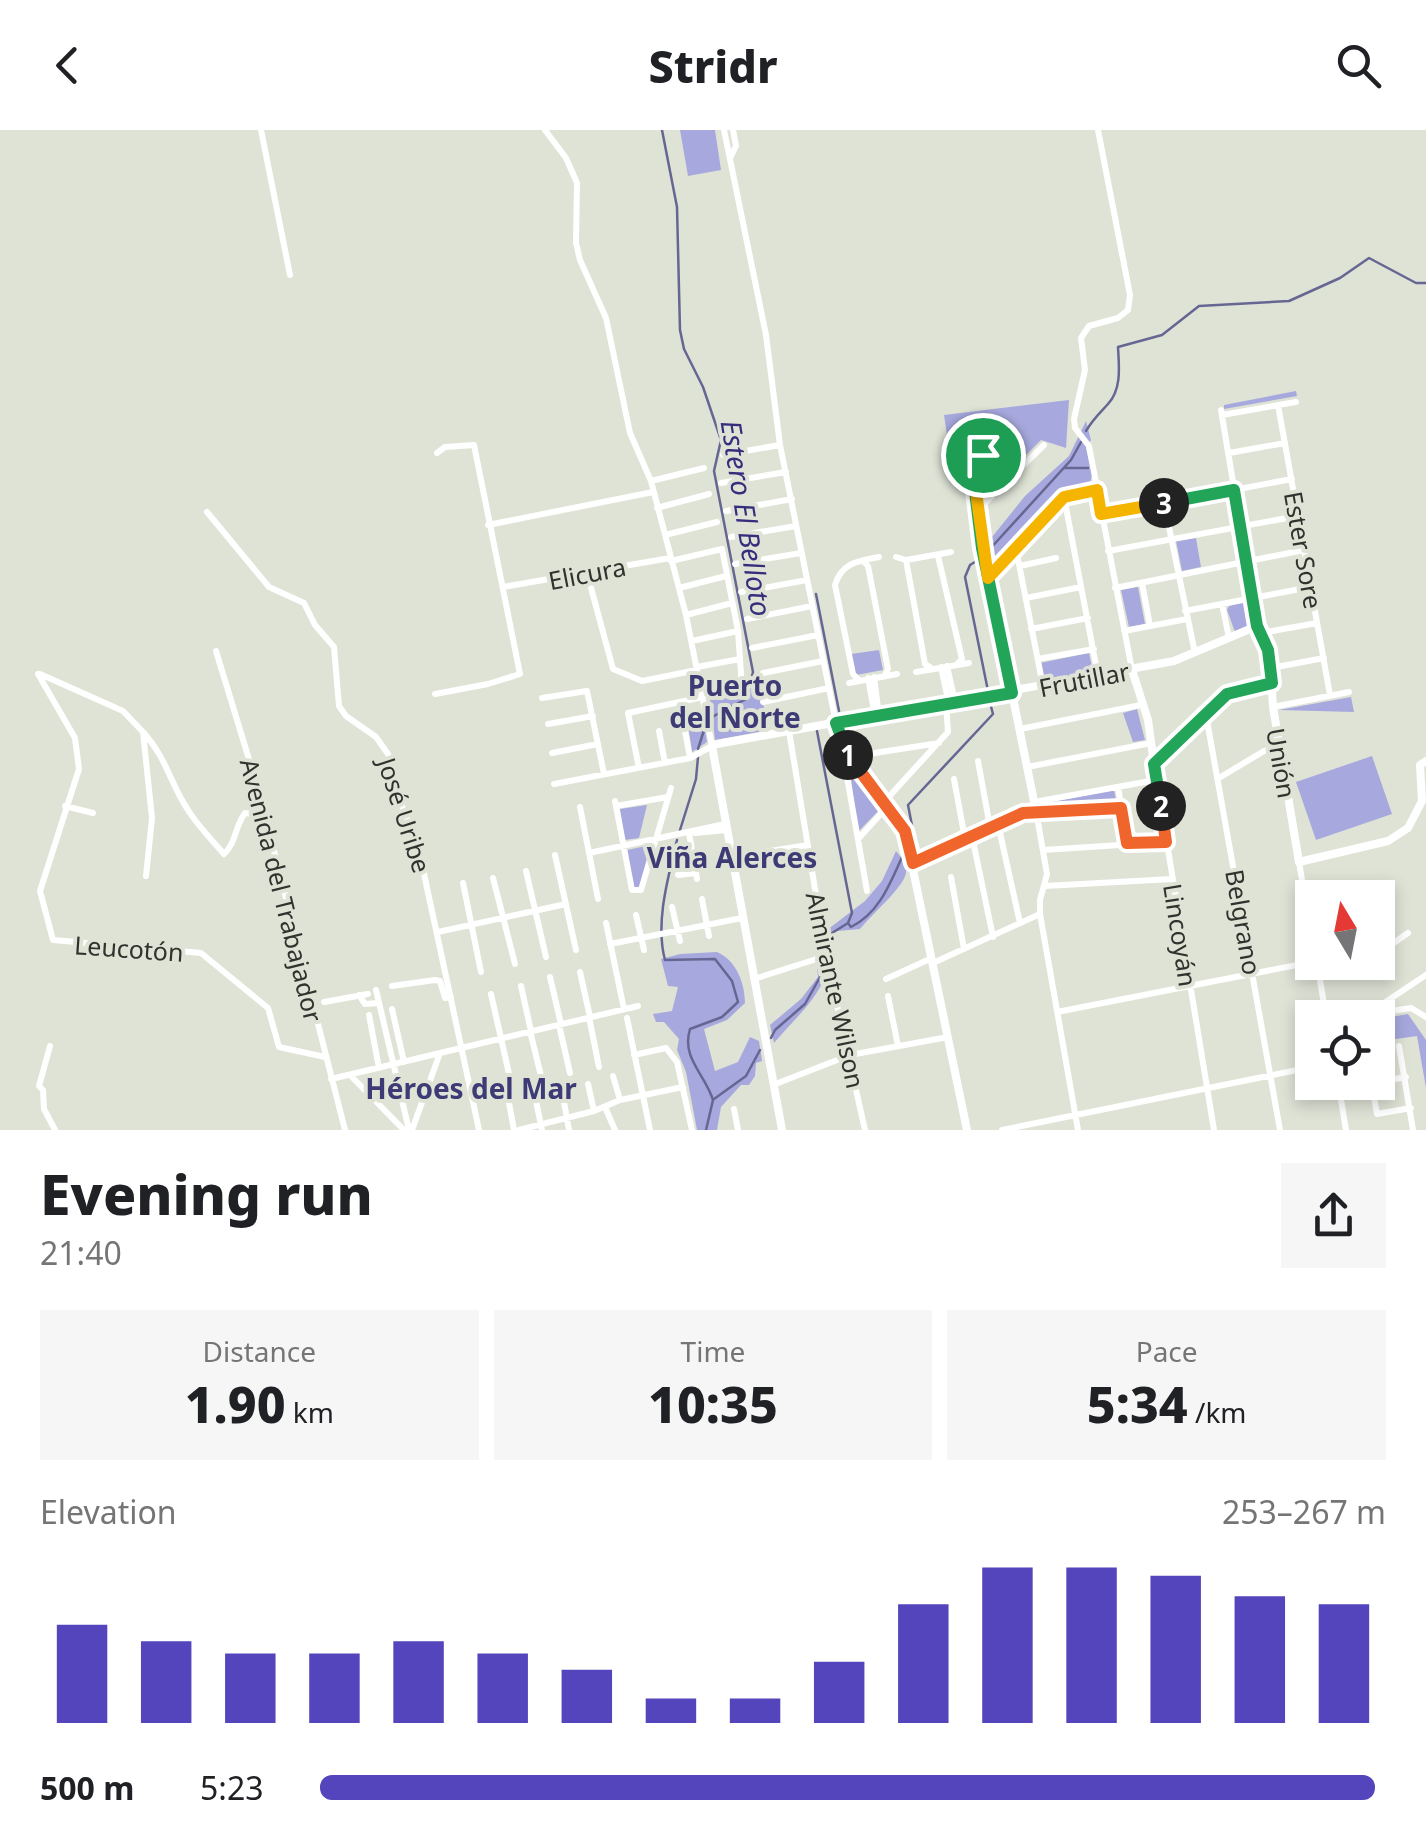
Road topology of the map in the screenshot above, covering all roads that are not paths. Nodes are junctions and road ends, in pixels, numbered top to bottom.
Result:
1 (261, 130) edge
2 (545, 130) edge
3 (724, 130) edge
4 (733, 130) edge
5 (1098, 130) edge
6 (729, 159) junction
7 (290, 275) dead end
8 (1296, 402) dead end
9 (1278, 405) junction
10 (1285, 443) junction
11 (780, 445) junction
12 (1044, 446) dead end
13 (437, 453) dead end
14 (1228, 453) junction
15 (724, 455) dead end
16 (972, 467) junction
17 (704, 468) dead end
18 (786, 472) junction
19 (650, 477) junction
20 (1292, 479) junction
21 (721, 484) dead end
22 (1097, 490) junction
23 (1234, 490) junction
24 (653, 492) junction
25 (709, 494) dead end
26 (1064, 497) junction
27 (792, 499) junction
28 (1164, 503) junction
29 (657, 508) junction
30 (978, 510) junction
31 (726, 511) dead end
32 (207, 512) dead end
33 (1101, 514) junction
34 (1298, 516) junction
35 (717, 522) dead end
36 (488, 525) junction
37 (1240, 525) junction
38 (796, 526) junction
39 (664, 535) junction
40 (731, 537) dead end
41 (1171, 539) junction
42 (1016, 548) junction
43 (1304, 550) junction
44 (1108, 551) junction
45 (951, 552) dead end
46 (801, 553) junction
47 (938, 556) junction
48 (880, 557) dead end
49 (896, 557) dead end
50 (1056, 558) dead end
51 (671, 560) junction
52 (906, 560) junction
53 (863, 562) junction
54 (1246, 562) junction
55 (735, 564) dead end
56 (1020, 566) junction
57 (587, 573) junction
58 (726, 576) junction
59 (1178, 576) junction
60 (988, 578) junction
61 (807, 580) junction
62 (1142, 583) junction
63 (502, 587) junction
64 (1311, 587) junction
65 (679, 588) junction
66 (1081, 588) junction
67 (1116, 588) junction
68 (741, 592) dead end
69 (1252, 597) junction
70 (1026, 598) junction
71 (732, 603) junction
72 (1222, 604) junction
73 (812, 606) junction
74 (686, 615) junction
75 (1186, 615) junction
76 (1088, 618) junction
77 (747, 619) dead end
78 (1318, 623) junction
79 (1150, 627) junction
80 (1032, 629) junction
81 (1259, 630) junction
82 (1124, 631) junction
83 (738, 632) junction
84 (818, 635) junction
85 (1230, 638) junction
86 (692, 641) junction
87 (752, 648) dead end
88 (1094, 650) junction
89 (216, 651) dead end
90 (1195, 654) junction
91 (1324, 658) junction
92 (740, 659) junction
93 (1038, 660) junction
94 (823, 661) junction
95 (958, 663) junction
96 (969, 663) dead end
97 (944, 666) junction
98 (697, 668) junction
99 (930, 668) junction
100 (1271, 668) junction
101 (1132, 670) junction
102 (916, 672) dead end
103 (763, 673) dead end
104 (898, 674) dead end
105 (886, 675) junction
106 (1098, 676) junction
107 (870, 678) junction
108 (858, 679) junction
109 (849, 683) dead end
110 (1272, 683) junction
111 (1042, 686) junction
112 (828, 688) junction
113 (1349, 692) dead end
114 (1012, 693) junction
115 (436, 694) dead end
116 (703, 696) junction
117 (1330, 696) junction
118 (542, 698) dead end
119 (763, 702) dead end
120 (950, 704) junction
121 (1141, 705) junction
122 (1273, 707) junction
123 (1206, 715) junction
124 (594, 716) junction
125 (877, 716) junction
126 (836, 723) junction
127 (548, 724) dead end
128 (684, 725) dead end
129 (1020, 729) junction
130 (659, 731) dead end
131 (789, 731) junction
132 (143, 732) junction
133 (939, 743) junction
134 (1151, 743) junction
135 (598, 744) junction
136 (712, 746) junction
137 (1280, 748) junction
138 (552, 753) dead end
139 (695, 755) junction
140 (848, 757) junction
141 (1426, 760) edge
142 (978, 761) dead end
143 (665, 763) junction
144 (1154, 764) junction
145 (1027, 766) junction
146 (639, 768) junction
147 (604, 774) junction
148 (954, 779) dead end
149 (1218, 779) junction
150 (1156, 780) junction
151 (554, 784) dead end
152 (1118, 787) junction
153 (885, 805) junction
154 (65, 806) junction
155 (580, 807) dead end
156 (1036, 808) junction
157 (1121, 808) junction
158 (92, 812) dead end
159 (264, 815) junction
160 (994, 826) junction
161 (726, 827) junction
162 (689, 833) junction
163 (968, 837) junction
164 (656, 839) junction
165 (857, 840) junction
166 (1166, 842) junction
167 (1127, 843) junction
168 (808, 845) junction
169 (623, 846) junction
170 (1043, 850) junction
171 (589, 853) junction
172 (555, 855) dead end
173 (730, 858) junction
174 (1300, 862) junction
175 (913, 863) junction
176 (526, 871) dead end
177 (146, 876) dead end
178 (678, 876) dead end
179 (951, 877) dead end
180 (493, 878) dead end
181 (1172, 880) junction
182 (1303, 880) edge
183 (463, 883) dead end
184 (1045, 886) junction
185 (867, 891) dead end
186 (598, 899) dead end
187 (702, 899) dead end
188 (566, 904) junction
189 (672, 908) dead end
190 (535, 910) junction
191 (1040, 914) junction
192 (636, 915) dead end
193 (504, 917) junction
194 (742, 918) junction
195 (606, 923) dead end
196 (1020, 923) junction
197 (472, 924) junction
198 (707, 925) junction
199 (677, 930) junction
200 (438, 932) junction
201 (1408, 933) dead end
202 (709, 936) dead end
203 (993, 937) junction
204 (641, 938) junction
205 (680, 940) dead end
206 (1395, 942) edge
207 (610, 944) junction
208 (576, 950) dead end
209 (644, 950) dead end
210 (964, 950) junction
211 (826, 956) junction
212 (546, 957) dead end
213 (932, 961) junction
214 (515, 964) dead end
215 (1295, 966) edge
216 (481, 972) dead end
217 (580, 972) dead end
218 (1253, 974) junction
219 (1426, 975) edge
220 (550, 977) dead end
221 (886, 979) dead end
222 (753, 980) junction
223 (392, 986) dead end
224 (522, 986) dead end
225 (1190, 988) junction
226 (368, 993) junction
227 (490, 994) dead end
228 (888, 996) dead end
229 (450, 997) junction
230 (1387, 1000) edge
231 (324, 1002) dead end
232 (379, 1006) junction
233 (638, 1006) dead end
234 (392, 1009) dead end
235 (1395, 1010) edge
236 (1057, 1012) junction
237 (625, 1014) junction
238 (368, 1015) dead end
239 (590, 1017) junction
240 (1426, 1017) edge
241 (560, 1024) junction
242 (531, 1031) junction
243 (948, 1037) junction
244 (501, 1038) junction
245 (50, 1046) dead end
246 (898, 1046) junction
247 (1400, 1046) dead end
248 (462, 1048) junction
249 (440, 1053) junction
250 (634, 1055) junction
251 (850, 1055) junction
252 (324, 1057) junction
253 (404, 1062) junction
254 (392, 1064) junction
255 (600, 1067) dead end
256 (379, 1068) junction
257 (1295, 1070) edge
258 (570, 1073) dead end
259 (350, 1075) junction
260 (1271, 1075) junction
261 (614, 1076) dead end
262 (1406, 1077) junction
263 (331, 1079) junction
264 (1395, 1079) edge
265 (542, 1080) dead end
266 (588, 1084) dead end
267 (773, 1085) junction
268 (512, 1087) dead end
269 (683, 1087) junction
270 (1208, 1088) junction
271 (562, 1091) dead end
272 (535, 1096) dead end
273 (643, 1096) junction
274 (620, 1100) junction
275 (1341, 1100) edge
276 (1376, 1100) edge
277 (509, 1103) dead end
278 (605, 1108) junction
279 (1411, 1108) junction
280 (734, 1110) dead end
281 (594, 1111) junction
282 (1076, 1115) junction
283 (567, 1119) junction
284 (541, 1127) edge
285 (1412, 1127) edge
286 (55, 1130) edge
287 (345, 1130) edge
288 (408, 1130) edge
289 (476, 1130) edge
290 (516, 1130) edge
291 (569, 1130) edge
292 (615, 1130) edge
293 (650, 1130) edge
294 (692, 1130) edge
295 (738, 1130) edge
296 (782, 1130) edge
297 (865, 1130) edge
298 (967, 1130) edge
299 (1002, 1130) edge
300 (1078, 1130) edge
301 (1214, 1130) edge
302 (1280, 1130) edge
303 (1346, 1130) edge

1 - 7 street
2 - 19 street
3 - 6 street
4 - 6 street
5 - 22 street, Lincoyán
6 - 11 street
8 - 9 street
9 - 10 street, Ester Sore
9 - 14 street, Unión
10 - 14 street
10 - 20 street, Ester Sore
11 - 15 street
11 - 18 street
12 - 30 street
13 - 36 street
14 - 23 street, Unión
16 - 16 street
16 - 30 street
17 - 19 street
18 - 21 street
18 - 27 street
19 - 24 street
20 - 23 street
20 - 34 street, Ester Sore
22 - 26 street
22 - 33 street, Lincoyán
23 - 28 street
23 - 37 street, Unión
24 - 29 street
24 - 36 street
25 - 29 street
26 - 42 street
26 - 66 street
27 - 31 street
27 - 38 street
28 - 33 street
28 - 41 street
29 - 39 street
30 - 60 street
32 - 200 street, José Uribe
33 - 44 street, Lincoyán
34 - 37 street
34 - 43 street, Ester Sore
35 - 39 street
36 - 63 street
37 - 41 street
37 - 54 street, Unión
38 - 40 street
38 - 46 street
39 - 51 street
41 - 44 street
41 - 59 street
42 - 56 street
42 - 60 street
43 - 54 street
43 - 64 street, Ester Sore
44 - 67 street, Lincoyán
45 - 47 street
46 - 55 street
46 - 61 street
47 - 52 street
47 - 95 street
48 - 53 street
49 - 52 street
50 - 56 street
51 - 57 street, Elicura
51 - 58 street, Elicura
51 - 65 street
52 - 99 street
53 - 105 street
53 - 108 street
54 - 59 street
54 - 69 street, Unión
56 - 70 street
57 - 63 street, Elicura
57 - 98 street
58 - 65 street
58 - 71 street
59 - 62 street
59 - 75 street
60 - 114 street
61 - 68 street
61 - 73 street
62 - 67 street
62 - 79 street
63 - 115 street
64 - 69 street
64 - 78 street, Ester Sore
65 - 74 street
66 - 70 street
66 - 76 street
67 - 82 street, Lincoyán
69 - 72 street
69 - 81 street, Unión
70 - 80 street
71 - 74 street
71 - 83 street
72 - 75 street
72 - 85 street
73 - 77 street
73 - 84 street
74 - 86 street
75 - 79 street
75 - 90 street
76 - 80 street
76 - 88 street
78 - 81 street
78 - 91 street, Ester Sore
79 - 82 street
80 - 93 street
81 - 85 street, Frutillar
81 - 100 street, Unión
82 - 101 street, Lincoyán
83 - 86 street
83 - 92 street
84 - 87 street
84 - 94 street
85 - 90 street, Frutillar
86 - 98 street
88 - 93 street
88 - 106 street
89 - 159 street, Avenida del Trabajador
90 - 101 street, Frutillar
91 - 100 street
91 - 117 street, Ester Sore
92 - 98 street
92 - 116 street
93 - 111 street
94 - 103 street
94 - 112 street
95 - 96 street
95 - 97 street
97 - 99 street
97 - 120 street
98 - 116 street
99 - 102 street
100 - 110 street, Unión
101 - 106 street, Frutillar
101 - 121 street, Lincoyán
104 - 105 street
105 - 107 street
106 - 111 street, Frutillar
107 - 108 street
107 - 125 street
108 - 109 street
110 - 122 street, Unión
110 - 123 street
111 - 114 street, Frutillar
112 - 119 street
112 - 126 street
113 - 117 street
114 - 120 street, Frutillar
114 - 129 street
116 - 136 street
116 - 146 street
117 - 122 street
118 - 124 street
120 - 125 street, Frutillar
120 - 133 street
121 - 129 street
121 - 134 street, Lincoyán
122 - 137 street, Unión
123 - 144 street
123 - 149 street, Belgrano
124 - 127 street
124 - 135 street
125 - 126 street, Frutillar
126 - 131 street, Frutillar
126 - 140 street
128 - 139 street
129 - 145 street
130 - 143 street
131 - 136 street, Frutillar
131 - 168 street, Almirante Wilson
132 - 154 street
132 - 159 street
132 - 177 street
133 - 140 street
133 - 153 street
134 - 144 street, Lincoyán
134 - 145 street
135 - 138 street
135 - 147 street
136 - 139 street, Frutillar
136 - 161 street
137 - 149 street
137 - 174 street, Unión
139 - 143 street, Frutillar
140 - 153 street
140 - 165 street
141 - 174 street
142 - 160 street
143 - 146 street, Frutillar
144 - 150 street, Lincoyán
145 - 156 street
146 - 147 street, Frutillar
147 - 151 street, Frutillar
148 - 163 street
149 - 218 street, Belgrano
150 - 152 street
150 - 166 street, Lincoyán
152 - 156 street
152 - 157 street
153 - 165 street
153 - 175 street
154 - 158 street
154 - 252 street, Leucotón
155 - 171 street
156 - 157 street
156 - 160 street
156 - 170 street
157 - 167 street
159 - 252 street, Avenida del Trabajador
160 - 163 street
160 - 196 street
161 - 162 street
161 - 173 street
162 - 164 street
162 - 178 street
163 - 175 street
163 - 203 street
164 - 169 street
164 - 169 street
164 - 169 street
165 - 185 street
166 - 167 street
166 - 181 street, Lincoyán
167 - 170 street
168 - 173 street
168 - 211 street, Almirante Wilson
169 - 171 street
170 - 184 street
171 - 186 street
172 - 188 street
173 - 194 street
174 - 182 street, Unión
175 - 213 street
176 - 190 street
179 - 210 street
180 - 193 street
181 - 184 street
181 - 225 street, Lincoyán
183 - 197 street
184 - 191 street
187 - 198 street
188 - 190 street
188 - 208 street
189 - 199 street
190 - 193 street
190 - 212 street
191 - 196 street
191 - 236 street
192 - 204 street
193 - 197 street
193 - 214 street
194 - 198 street
194 - 222 street
195 - 207 street
196 - 203 street
197 - 200 street
197 - 216 street
198 - 199 street
198 - 202 street
199 - 204 street
199 - 205 street
200 - 229 street, José Uribe
201 - 206 street
203 - 210 street
204 - 207 street
204 - 209 street
207 - 237 street
210 - 213 street
211 - 222 street
211 - 251 street, Almirante Wilson
213 - 221 street
213 - 243 street
215 - 218 street
217 - 239 street
218 - 225 street
218 - 260 street, Belgrano
219 - 230 street
220 - 241 street
222 - 267 street
223 - 229 street
224 - 242 street
225 - 236 street
225 - 270 street, Lincoyán
226 - 231 street
226 - 232 street
226 - 232 street
227 - 244 street
228 - 246 street
229 - 248 street, José Uribe
232 - 254 street
233 - 237 street
234 - 253 street
235 - 240 street
236 - 282 street
237 - 239 street
237 - 250 street
238 - 256 street
239 - 241 street
239 - 255 street
241 - 242 street
241 - 258 street
242 - 244 street
242 - 265 street
243 - 246 street
243 - 298 street
244 - 248 street
244 - 268 street
245 - 286 street
246 - 251 street
247 - 262 street
248 - 249 street
248 - 289 street, José Uribe
249 - 253 street
249 - 288 street
250 - 269 street
250 - 273 street
251 - 267 street
251 - 297 street, Almirante Wilson
252 - 263 street, Avenida del Trabajador
253 - 254 street
254 - 256 street
254 - 288 street
256 - 259 street
257 - 260 street
259 - 263 street
259 - 288 street
260 - 270 street
260 - 302 street, Belgrano
261 - 274 street
262 - 264 street
262 - 279 street
263 - 287 street, Avenida del Trabajador
266 - 281 street
267 - 296 street
269 - 273 street
269 - 294 street
270 - 282 street
270 - 301 street, Lincoyán
271 - 283 street
272 - 284 street
273 - 274 street
273 - 293 street
274 - 278 street
275 - 303 street
276 - 279 street
277 - 290 street
278 - 281 street
278 - 292 street
279 - 285 street
280 - 295 street
281 - 283 street
282 - 299 street
282 - 300 street
283 - 284 street
283 - 291 street
284 - 290 street

